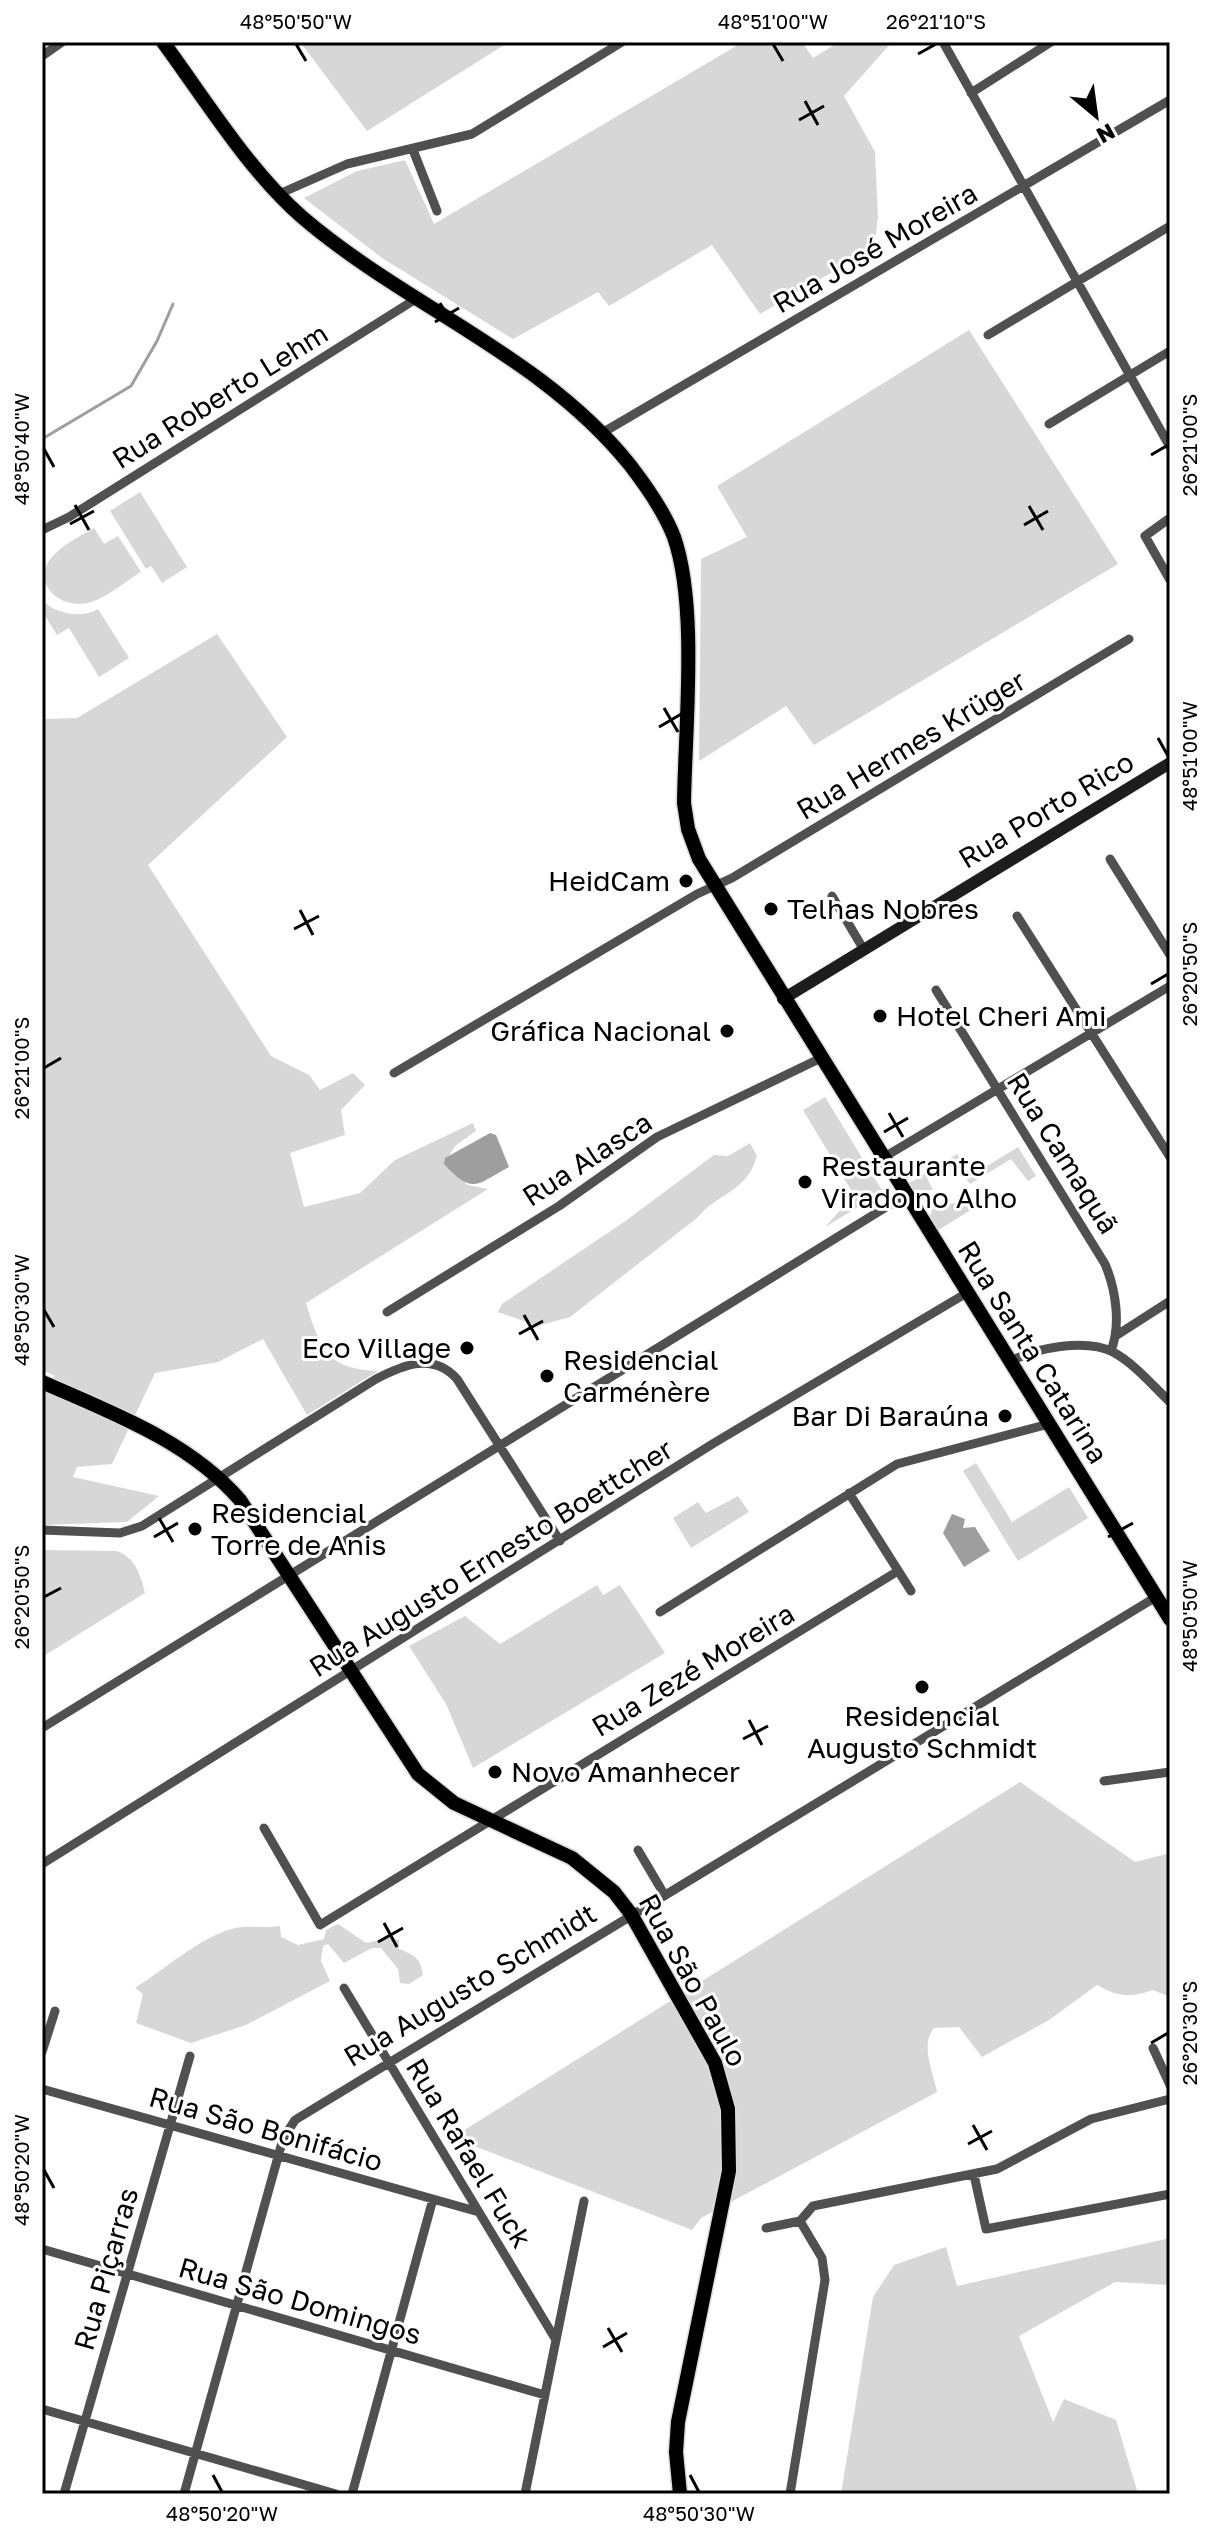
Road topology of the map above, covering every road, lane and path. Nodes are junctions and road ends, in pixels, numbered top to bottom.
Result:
1 (62, 42) edge
2 (622, 42) edge
3 (943, 42) edge
4 (1051, 42) edge
5 (166, 43) edge
6 (42, 56) edge
7 (971, 93) junction
8 (1170, 100) edge
9 (413, 150) junction
10 (1023, 187) junction
11 (279, 194) junction
12 (437, 211) dead end
13 (1170, 226) edge
14 (1075, 282) junction
15 (419, 297) junction
16 (988, 335) dead end
17 (1170, 351) edge
18 (1128, 376) junction
19 (1049, 424) dead end
20 (602, 433) junction
21 (1170, 447) edge
22 (1170, 518) edge
23 (42, 530) edge
24 (1170, 580) edge
25 (1129, 639) dead end
26 (1170, 763) edge
27 (1110, 859) dead end
28 (713, 887) junction
29 (832, 896) dead end
30 (1017, 916) dead end
31 (864, 950) junction
32 (1170, 955) edge
33 (1170, 986) edge
34 (936, 990) dead end
35 (783, 999) junction
36 (1091, 1033) junction
37 (819, 1059) junction
38 (394, 1073) dead end
39 (997, 1089) junction
40 (1170, 1157) edge
41 (881, 1159) junction
42 (904, 1196) junction
43 (965, 1294) junction
44 (1170, 1301) edge
45 (387, 1312) dead end
46 (1117, 1335) junction
47 (1111, 1351) junction
48 (1009, 1362) junction
49 (42, 1382) edge
50 (1170, 1402) edge
51 (1049, 1424) junction
52 (498, 1445) junction
53 (220, 1478) junction
54 (849, 1493) junction
55 (42, 1530) edge
56 (560, 1541) junction
57 (898, 1571) junction
58 (288, 1575) junction
59 (911, 1591) dead end
60 (1156, 1597) junction
61 (660, 1612) dead end
62 (1170, 1619) edge
63 (350, 1674) junction
64 (42, 1728) edge
65 (1170, 1772) edge
66 (1104, 1781) dead end
67 (490, 1820) junction
68 (264, 1828) dead end
69 (638, 1850) dead end
70 (42, 1864) edge
71 (664, 1894) junction
72 (631, 1914) junction
73 (344, 1988) dead end
74 (55, 2011) dead end
75 (1153, 2048) dead end
76 (42, 2052) edge
77 (190, 2056) dead end
78 (388, 2061) junction
79 (1170, 2085) edge
80 (42, 2089) edge
81 (1170, 2099) edge
82 (170, 2125) junction
83 (279, 2156) junction
84 (974, 2175) junction
85 (1170, 2194) edge
86 (433, 2199) junction
87 (584, 2201) dead end
88 (479, 2212) junction
89 (800, 2221) junction
90 (766, 2228) dead end
91 (42, 2249) edge
92 (128, 2274) junction
93 (238, 2306) junction
94 (556, 2340) junction
95 (392, 2351) junction
96 (545, 2395) junction
97 (42, 2409) edge
98 (86, 2421) junction
99 (197, 2454) junction
100 (64, 2494) edge
101 (184, 2494) edge
102 (336, 2494) edge
103 (352, 2494) edge
104 (525, 2494) edge
105 (680, 2494) edge
106 (790, 2494) edge

1 - 6 street
2 - 9 street
3 - 7 street
4 - 7 street
5 - 11 main road, Rua Santa Catarina
7 - 10 street
8 - 10 street, Rua José Moreira
9 - 11 street
9 - 12 street
10 - 14 street
10 - 20 street, Rua José Moreira
11 - 15 main road, Rua Santa Catarina
13 - 14 street
14 - 16 street
14 - 18 street
15 - 20 main road, Rua Santa Catarina
15 - 23 street, Rua Roberto Lehm
17 - 18 street
18 - 19 street
18 - 21 street
20 - 28 main road, Rua Santa Catarina
22 - 24 street
25 - 28 street, Rua Hermes Krüger
26 - 31 main road, Rua Porto Rico
27 - 32 street
28 - 35 main road, Rua Santa Catarina
28 - 38 street, Rua Hermes Krüger
29 - 31 street
30 - 36 street
31 - 35 main road, Rua Porto Rico
33 - 36 street
34 - 39 street, Rua Camaquã
35 - 37 main road, Rua Santa Catarina
36 - 39 street
36 - 40 street
37 - 41 main road, Rua Santa Catarina
37 - 45 street, Rua Alasca
39 - 41 street
39 - 46 street, Rua Camaquã
41 - 42 main road, Rua Santa Catarina
42 - 43 main road, Rua Santa Catarina
42 - 52 street
43 - 48 main road, Rua Santa Catarina
43 - 56 street, Rua Augusto Ernesto Boettcher
44 - 46 street
46 - 47 street, Rua Camaquã
47 - 48 street
47 - 50 street
48 - 51 main road, Rua Santa Catarina
49 - 53 main road, Rua São Paulo
51 - 54 street
51 - 60 main road, Rua Santa Catarina
52 - 53 street
52 - 56 street
52 - 58 street
53 - 55 street
53 - 58 main road, Rua São Paulo
54 - 57 street
54 - 61 street
56 - 63 street, Rua Augusto Ernesto Boettcher
57 - 59 street
57 - 67 street, Rua Zezé Moreira
58 - 63 main road, Rua São Paulo
58 - 64 street
60 - 62 main road, Rua Santa Catarina
60 - 71 street, Rua Augusto Schmidt
63 - 67 main road, Rua São Paulo
63 - 70 street, Rua Augusto Ernesto Boettcher
65 - 66 street
67 - 68 street, Rua Zezé Moreira
67 - 72 main road, Rua São Paulo
69 - 71 street
71 - 72 street, Rua Augusto Schmidt
72 - 78 street, Rua Augusto Schmidt
72 - 105 main road, Rua São Paulo
73 - 78 street, Rua Rafael Fuck
74 - 76 street
75 - 79 street
77 - 82 street, Rua Piçarras
78 - 83 street, Rua Augusto Schmidt
78 - 88 street, Rua Rafael Fuck
80 - 82 street, Rua São Bonifácio
81 - 84 street
82 - 83 street, Rua São Bonifácio
82 - 92 street, Rua Piçarras
83 - 86 street, Rua São Bonifácio
83 - 93 street, Rua Augusto Schmidt
84 - 85 street
84 - 89 street
86 - 88 street, Rua São Bonifácio
86 - 95 street
87 - 94 street
88 - 94 street, Rua Rafael Fuck
89 - 90 street
89 - 106 street
91 - 92 street, Rua São Domingos
92 - 93 street, Rua São Domingos
92 - 98 street, Rua Piçarras
93 - 95 street, Rua São Domingos
93 - 99 street, Rua Augusto Schmidt
94 - 96 street
95 - 96 street, Rua São Domingos
95 - 103 street
96 - 104 street
97 - 98 street
98 - 99 street
98 - 100 street, Rua Piçarras
99 - 101 street, Rua Augusto Schmidt
99 - 102 street

